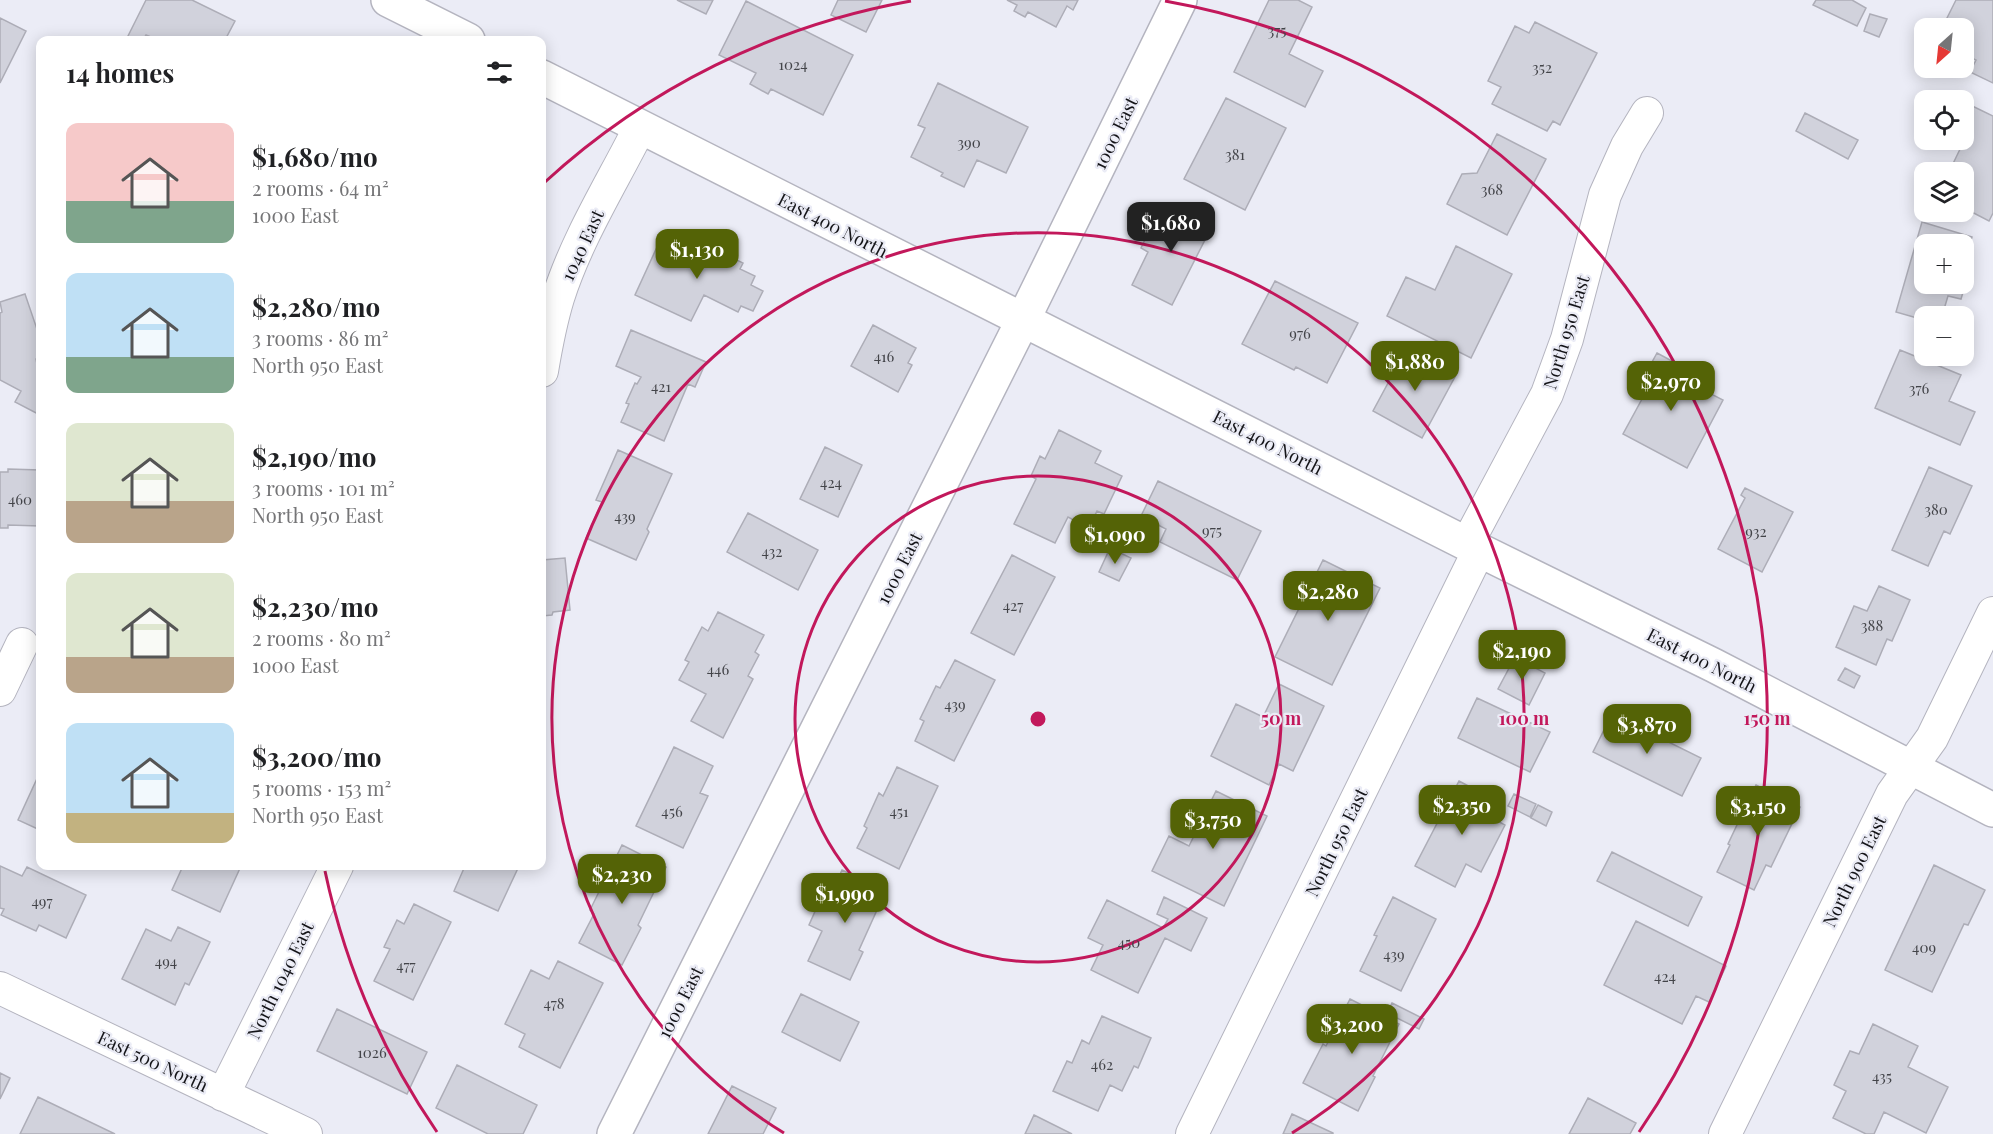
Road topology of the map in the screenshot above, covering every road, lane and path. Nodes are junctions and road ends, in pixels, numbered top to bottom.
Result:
1 (388, 0) edge
2 (1180, 0) edge
3 (460, 36) edge
4 (546, 79) edge
5 (1647, 113) dead end
6 (640, 127) junction
7 (1023, 320) junction
8 (546, 352) edge
9 (1473, 547) junction
10 (1993, 614) edge
11 (22, 644) dead end
12 (0, 690) edge
13 (1912, 767) junction
14 (1993, 810) edge
15 (335, 870) edge
16 (0, 988) edge
17 (223, 1095) junction
18 (306, 1134) edge
19 (614, 1134) edge
20 (1192, 1134) edge
21 (1725, 1134) edge

1 - 3 street
2 - 7 street, 1000 East
4 - 6 street, East 400 North
5 - 9 street, North 950 East
6 - 7 street, East 400 North
6 - 8 street, 1040 East
7 - 9 street, East 400 North
7 - 19 street, 1000 East
9 - 13 street, East 400 North
9 - 20 street, North 950 East
10 - 13 street, North 900 East
11 - 12 street
13 - 14 street, East 400 North
13 - 21 street, North 900 East
15 - 17 street, North 1040 East
16 - 17 street, East 500 North
17 - 18 street, East 500 North

